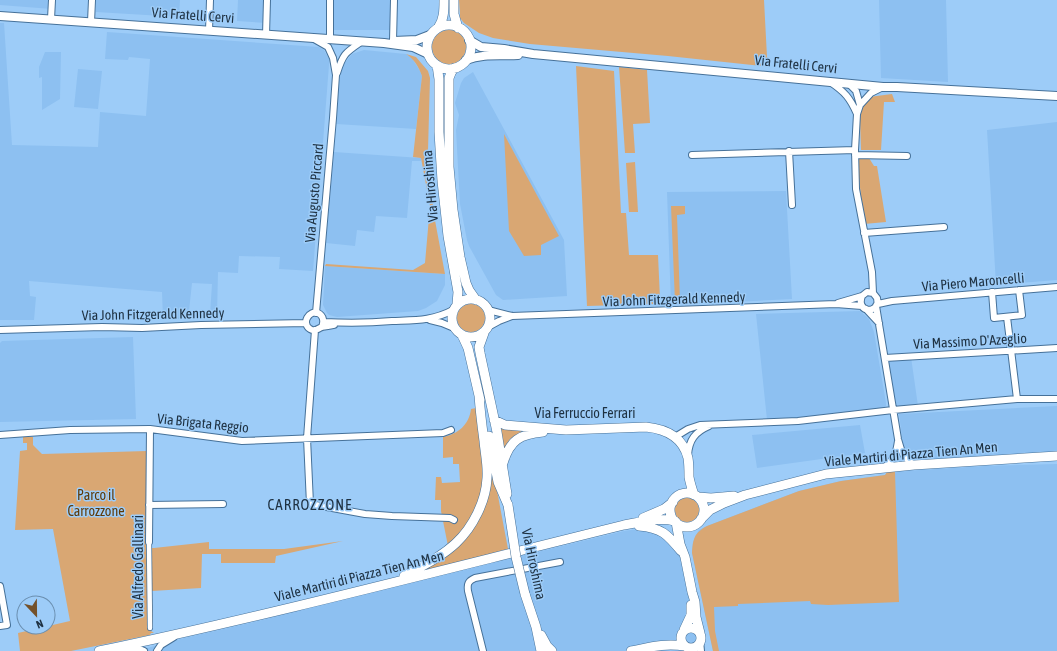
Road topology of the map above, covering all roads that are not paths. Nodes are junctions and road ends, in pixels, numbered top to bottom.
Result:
1 (52, 0) edge
2 (92, 0) edge
3 (210, 0) edge
4 (267, 0) edge
5 (330, 0) edge
6 (394, 0) edge
7 (444, 0) edge
8 (454, 0) edge
9 (0, 16) edge
10 (51, 19) junction
11 (91, 22) junction
12 (438, 28) junction
13 (458, 28) junction
14 (209, 31) junction
15 (266, 35) junction
16 (430, 35) junction
17 (313, 38) junction
18 (330, 39) junction
19 (470, 40) junction
20 (393, 41) junction
21 (361, 42) junction
22 (384, 43) junction
23 (428, 54) junction
24 (533, 54) junction
25 (466, 60) junction
26 (437, 65) junction
27 (454, 68) junction
28 (336, 74) junction
29 (830, 82) junction
30 (849, 84) junction
31 (883, 87) junction
32 (1057, 96) edge
33 (860, 105) junction
34 (857, 114) junction
35 (789, 151) junction
36 (855, 152) junction
37 (692, 155) dead end
38 (907, 156) dead end
39 (792, 205) dead end
40 (944, 228) dead end
41 (864, 234) junction
42 (1057, 287) edge
43 (1019, 290) junction
44 (992, 292) junction
45 (867, 294) junction
46 (476, 300) junction
47 (877, 303) junction
48 (836, 304) junction
49 (455, 307) junction
50 (864, 308) junction
51 (488, 310) junction
52 (316, 313) junction
53 (512, 316) junction
54 (1008, 317) junction
55 (428, 320) junction
56 (306, 323) junction
57 (879, 323) junction
58 (323, 324) junction
59 (454, 328) junction
60 (0, 330) edge
61 (315, 330) junction
62 (486, 330) junction
63 (462, 336) junction
64 (1057, 348) edge
65 (1011, 351) junction
66 (885, 358) junction
67 (479, 395) junction
68 (1017, 399) junction
69 (1057, 399) edge
70 (893, 410) junction
71 (494, 420) junction
72 (713, 425) junction
73 (150, 429) junction
74 (451, 430) dead end
75 (566, 430) junction
76 (0, 435) edge
77 (675, 437) junction
78 (307, 438) junction
79 (898, 440) junction
80 (1057, 456) edge
81 (688, 457) junction
82 (914, 464) junction
83 (502, 465) junction
84 (885, 467) junction
85 (689, 475) junction
86 (681, 495) junction
87 (745, 495) junction
88 (696, 496) junction
89 (673, 502) junction
90 (223, 504) dead end
91 (149, 505) junction
92 (508, 505) junction
93 (701, 519) junction
94 (454, 520) dead end
95 (675, 522) junction
96 (624, 525) junction
97 (692, 526) junction
98 (149, 542) joint
99 (684, 557) junction
100 (560, 562) dead end
101 (392, 582) junction
102 (0, 586) edge
103 (692, 592) junction
104 (0, 626) edge
105 (536, 627) junction
106 (150, 628) dead end
107 (683, 632) junction
108 (177, 635) junction
109 (700, 637) junction
110 (660, 645) junction
111 (689, 649) edge
112 (99, 651) edge
113 (121, 651) edge
114 (144, 651) edge
115 (157, 651) edge
116 (483, 651) edge
117 (541, 651) edge
118 (552, 651) edge
119 (631, 651) edge
120 (701, 651) edge

1 - 10 street
2 - 11 street
3 - 14 street
4 - 15 street
5 - 18 street
6 - 20 street
7 - 12 main road
8 - 13 main road
9 - 10 main road, Via Fratelli Cervi
10 - 11 main road, Via Fratelli Cervi
11 - 14 main road, Via Fratelli Cervi
12 - 13 main road
12 - 16 main road, Via Fratelli Cervi
13 - 19 main road, Via Fratelli Cervi
14 - 15 main road, Via Fratelli Cervi
15 - 17 main road, Via Fratelli Cervi
16 - 20 main road, Via Fratelli Cervi
16 - 23 main road
17 - 18 main road, Via Fratelli Cervi
17 - 28 street, Via Augusto Piccard
18 - 21 main road, Via Fratelli Cervi
19 - 24 main road, Via Fratelli Cervi
19 - 25 main road
20 - 22 main road, Via Fratelli Cervi
21 - 22 main road, Via Fratelli Cervi
21 - 28 street, Via Augusto Piccard
22 - 23 main road, Via Fratelli Cervi
23 - 26 main road, Via Fratelli Cervi
24 - 25 main road, Via Fratelli Cervi
24 - 29 main road, Via Fratelli Cervi
25 - 27 main road, Via Fratelli Cervi
26 - 27 main road
26 - 49 main road, Via Hiroshima
27 - 46 main road, Via Hiroshima
28 - 52 street, Via Augusto Piccard
29 - 30 main road, Via Fratelli Cervi
29 - 34 street
30 - 31 main road, Via Fratelli Cervi
30 - 33 street
31 - 32 main road, Via Fratelli Cervi
31 - 33 street
33 - 34 street
34 - 36 street
35 - 36 street
35 - 37 street
35 - 39 street
36 - 38 street
36 - 41 street
40 - 41 street
41 - 45 street
42 - 43 street, Via Piero Maroncelli
43 - 44 street, Via Piero Maroncelli
43 - 54 street
44 - 47 street, Via Piero Maroncelli
44 - 54 street
45 - 47 street
45 - 48 street, Via John Fitzgerald Kennedy
45 - 50 street
46 - 49 main road
46 - 51 main road, Via Hiroshima
47 - 50 street, Via Piero Maroncelli
47 - 57 street
48 - 50 street, Via John Fitzgerald Kennedy
48 - 53 street, Via John Fitzgerald Kennedy
49 - 55 street
49 - 59 main road, Via Hiroshima
50 - 57 street
51 - 53 street, Via John Fitzgerald Kennedy
51 - 62 main road, Via Hiroshima
52 - 56 street
52 - 58 street
53 - 62 street, Via John Fitzgerald Kennedy
54 - 65 street
55 - 58 street
55 - 59 street
56 - 60 street, Via John Fitzgerald Kennedy
56 - 61 street
57 - 66 street
58 - 61 street
59 - 63 main road, Via Hiroshima
61 - 78 street
62 - 63 main road
62 - 71 main road, Via Hiroshima
63 - 67 main road, Via Hiroshima
64 - 65 street, Via Massimo D'Azeglio
65 - 66 street, Via Massimo D'Azeglio
65 - 68 street
66 - 70 street
67 - 92 main road, Via Hiroshima
67 - 101 main road
68 - 69 street
68 - 70 street
70 - 72 street
70 - 79 street
71 - 75 main road, Via Ferruccio Ferrari
71 - 83 main road, Via Hiroshima
72 - 77 street
72 - 81 street
73 - 76 street, Via Brigata Reggio
73 - 78 street, Via Brigata Reggio
73 - 91 street, Via Alfredo Gallinari
74 - 78 street, Via Brigata Reggio
75 - 77 main road, Via Ferruccio Ferrari
75 - 83 main road
77 - 81 main road
78 - 94 street
79 - 82 street
79 - 84 street
80 - 82 main road, Viale Martiri di Piazza Tien An Men
81 - 85 main road
82 - 84 main road, Viale Martiri di Piazza Tien An Men
83 - 92 main road, Via Hiroshima
84 - 87 main road, Viale Martiri di Piazza Tien An Men
85 - 86 main road
85 - 88 main road
86 - 88 main road, Viale Martiri di Piazza Tien An Men
86 - 89 main road, Viale Martiri di Piazza Tien An Men
87 - 88 main road, Viale Martiri di Piazza Tien An Men
87 - 93 main road, Viale Martiri di Piazza Tien An Men
88 - 93 main road
89 - 95 main road
89 - 96 main road, Viale Martiri di Piazza Tien An Men
90 - 91 street, Via Alfredo Gallinari
91 - 98 street, Via Alfredo Gallinari
92 - 105 main road, Via Hiroshima, bridge
93 - 97 main road, Viale Martiri di Piazza Tien An Men
95 - 96 main road, Viale Martiri di Piazza Tien An Men
95 - 97 main road, Viale Martiri di Piazza Tien An Men
95 - 99 main road
96 - 99 main road
96 - 101 main road, Viale Martiri di Piazza Tien An Men
97 - 99 main road
98 - 106 street, Via Alfredo Gallinari
99 - 103 main road
100 - 116 street
101 - 108 main road, Viale Martiri di Piazza Tien An Men
102 - 104 street
103 - 107 main road
103 - 109 main road
105 - 117 main road, Via Hiroshima
105 - 118 main road, Via Hiroshima
107 - 109 main road
107 - 110 main road
107 - 111 main road
108 - 112 main road, Viale Martiri di Piazza Tien An Men
108 - 115 street
109 - 111 main road
109 - 120 street
110 - 111 main road
110 - 119 main road
113 - 114 street

